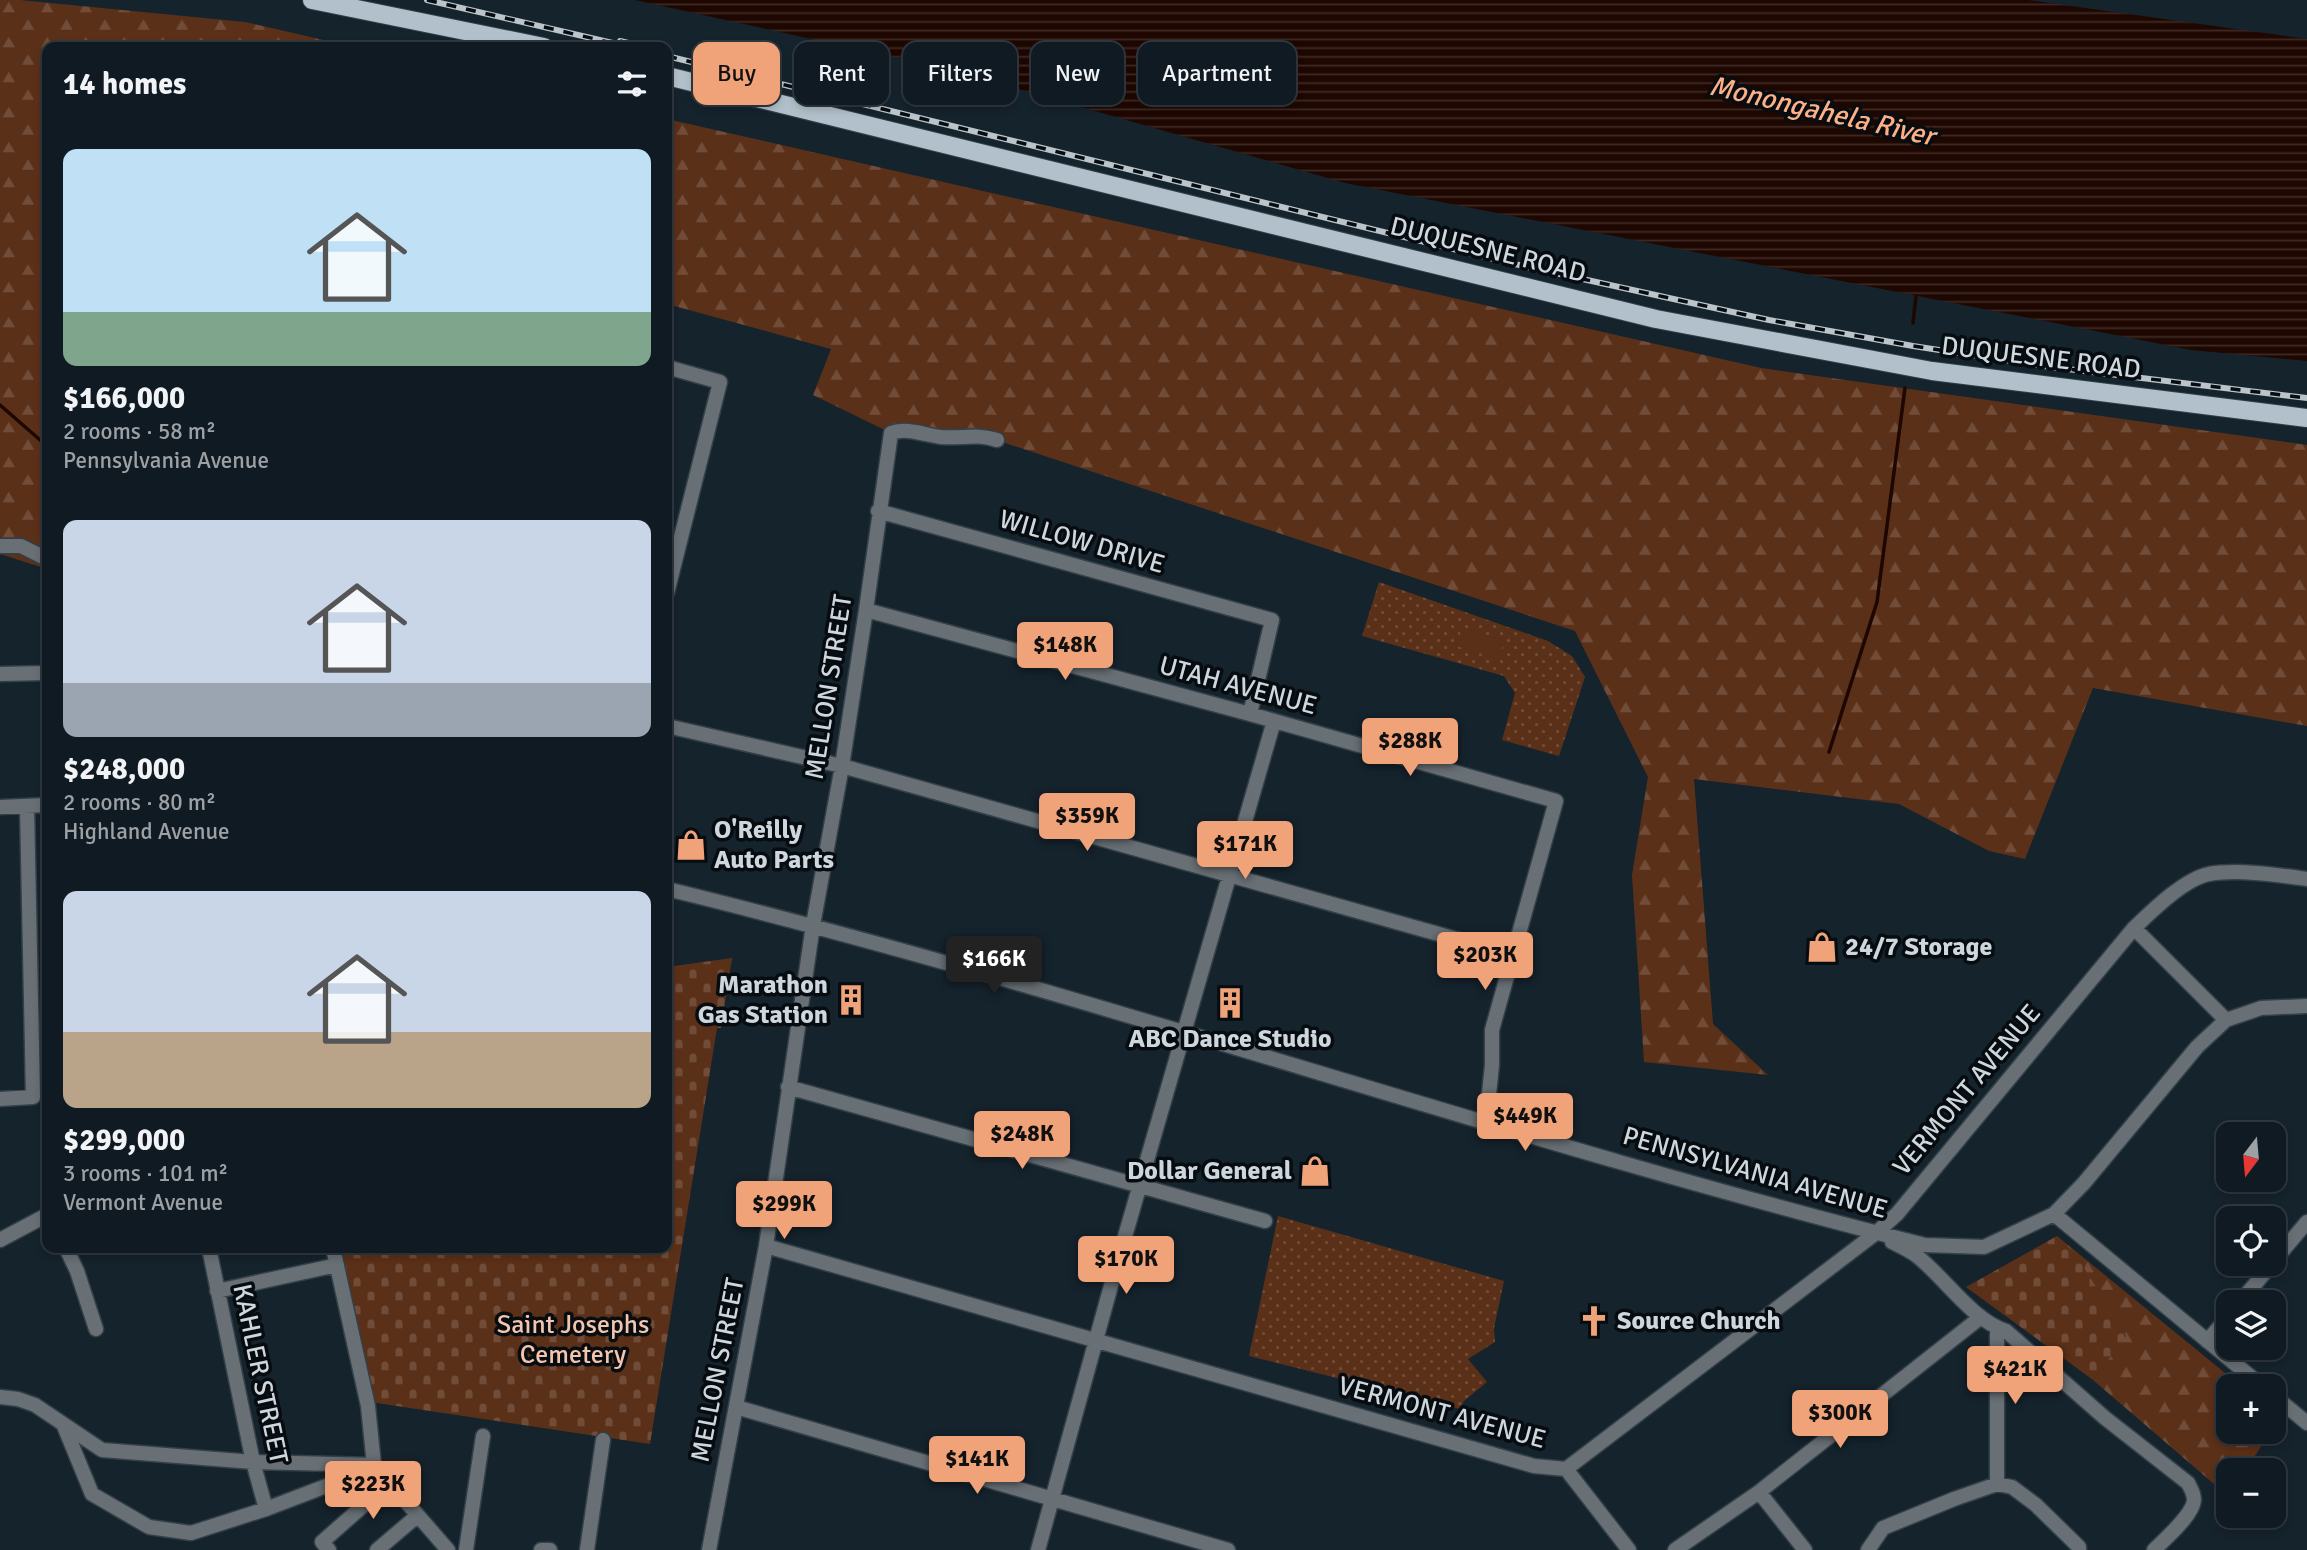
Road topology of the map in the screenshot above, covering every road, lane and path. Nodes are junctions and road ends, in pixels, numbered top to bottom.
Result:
1 (312, 0) edge
2 (519, 42) edge
3 (672, 77) edge
4 (672, 369) edge
5 (2307, 418) edge
6 (997, 440) dead end
7 (878, 511) junction
8 (0, 546) edge
9 (42, 556) edge
10 (672, 573) edge
11 (866, 610) junction
12 (42, 673) edge
13 (0, 674) edge
14 (1250, 714) junction
15 (1274, 721) junction
16 (672, 727) edge
17 (842, 766) junction
18 (42, 805) edge
19 (27, 806) junction
20 (0, 807) edge
21 (1229, 874) junction
22 (2307, 879) edge
23 (672, 890) edge
24 (813, 925) junction
25 (2134, 928) junction
26 (1513, 956) junction
27 (2307, 1006) edge
28 (2226, 1020) junction
29 (1185, 1033) junction
30 (788, 1087) junction
31 (0, 1099) edge
32 (1486, 1124) junction
33 (1140, 1186) junction
34 (2054, 1214) junction
35 (42, 1218) edge
36 (1265, 1221) dead end
37 (2307, 1222) edge
38 (1875, 1233) junction
39 (0, 1240) edge
40 (766, 1247) junction
41 (2286, 1247) edge
42 (68, 1253) edge
43 (210, 1253) edge
44 (334, 1253) edge
45 (337, 1265) junction
46 (2262, 1276) edge
47 (2250, 1290) edge
48 (217, 1291) junction
49 (1981, 1317) junction
50 (1997, 1328) junction
51 (96, 1329) dead end
52 (2216, 1331) edge
53 (1096, 1341) junction
54 (2207, 1341) junction
55 (2247, 1374) edge
56 (0, 1397) edge
57 (2286, 1406) edge
58 (736, 1407) junction
59 (2307, 1423) edge
60 (64, 1426) junction
61 (483, 1436) dead end
62 (604, 1440) dead end
63 (253, 1462) junction
64 (374, 1465) junction
65 (1566, 1469) junction
66 (389, 1483) junction
67 (1997, 1484) junction
68 (1759, 1492) junction
69 (1052, 1500) junction
70 (266, 1509) junction
71 (417, 1516) junction
72 (329, 1550) edge
73 (377, 1550) edge
74 (448, 1550) edge
75 (466, 1550) edge
76 (541, 1550) edge
77 (550, 1550) edge
78 (587, 1550) edge
79 (709, 1550) edge
80 (1038, 1550) edge
81 (1228, 1550) edge
82 (1629, 1550) edge
83 (1675, 1550) edge
84 (1805, 1550) edge
85 (1868, 1550) edge
86 (2079, 1550) edge
87 (2154, 1550) edge

1 - 2 main road
3 - 5 main road, DUQUESNE ROAD
4 - 10 street
6 - 7 street, MELLON STREET
7 - 11 street, MELLON STREET
7 - 14 street, WILLOW DRIVE
8 - 9 street
11 - 14 street, UTAH AVENUE
11 - 17 street, MELLON STREET
12 - 13 street
14 - 15 street, UTAH AVENUE
15 - 21 street
15 - 26 street, UTAH AVENUE
16 - 17 street
17 - 21 street
17 - 24 street, MELLON STREET
18 - 19 street
19 - 20 street
19 - 31 street
21 - 26 street
21 - 29 street
22 - 25 street, VERMONT AVENUE
23 - 24 street, PENNSYLVANIA AVENUE
24 - 29 street, PENNSYLVANIA AVENUE
24 - 30 street, MELLON STREET
25 - 28 street
25 - 38 street, VERMONT AVENUE
26 - 32 street
27 - 28 street, PENNSYLVANIA AVENUE
28 - 34 street, PENNSYLVANIA AVENUE
29 - 32 street, PENNSYLVANIA AVENUE
29 - 33 street
30 - 33 street
30 - 40 street, MELLON STREET
32 - 38 street, PENNSYLVANIA AVENUE
33 - 36 street
33 - 53 street
34 - 38 street, PENNSYLVANIA AVENUE
34 - 54 street
35 - 39 street
37 - 41 street
38 - 49 street
38 - 65 street, VERMONT AVENUE
40 - 53 street, VERMONT AVENUE
40 - 58 street, MELLON STREET
42 - 51 street
43 - 48 street, KAHLER STREET
44 - 45 street
45 - 48 street
45 - 64 street
46 - 47 street
48 - 63 street, KAHLER STREET
49 - 50 street
49 - 68 street
50 - 67 street
50 - 87 street
52 - 54 street
53 - 65 street, VERMONT AVENUE
53 - 69 street
54 - 55 street
56 - 60 street
57 - 59 street
58 - 69 street
58 - 79 street, MELLON STREET
60 - 63 street
60 - 70 street
61 - 75 street
62 - 78 street
63 - 64 street
63 - 70 street, KAHLER STREET
64 - 66 street
64 - 70 street
65 - 82 street
66 - 71 street
66 - 72 street
67 - 85 street
67 - 86 street
68 - 83 street
68 - 84 street
69 - 80 street
69 - 81 street
71 - 73 street
71 - 74 street
76 - 77 street

